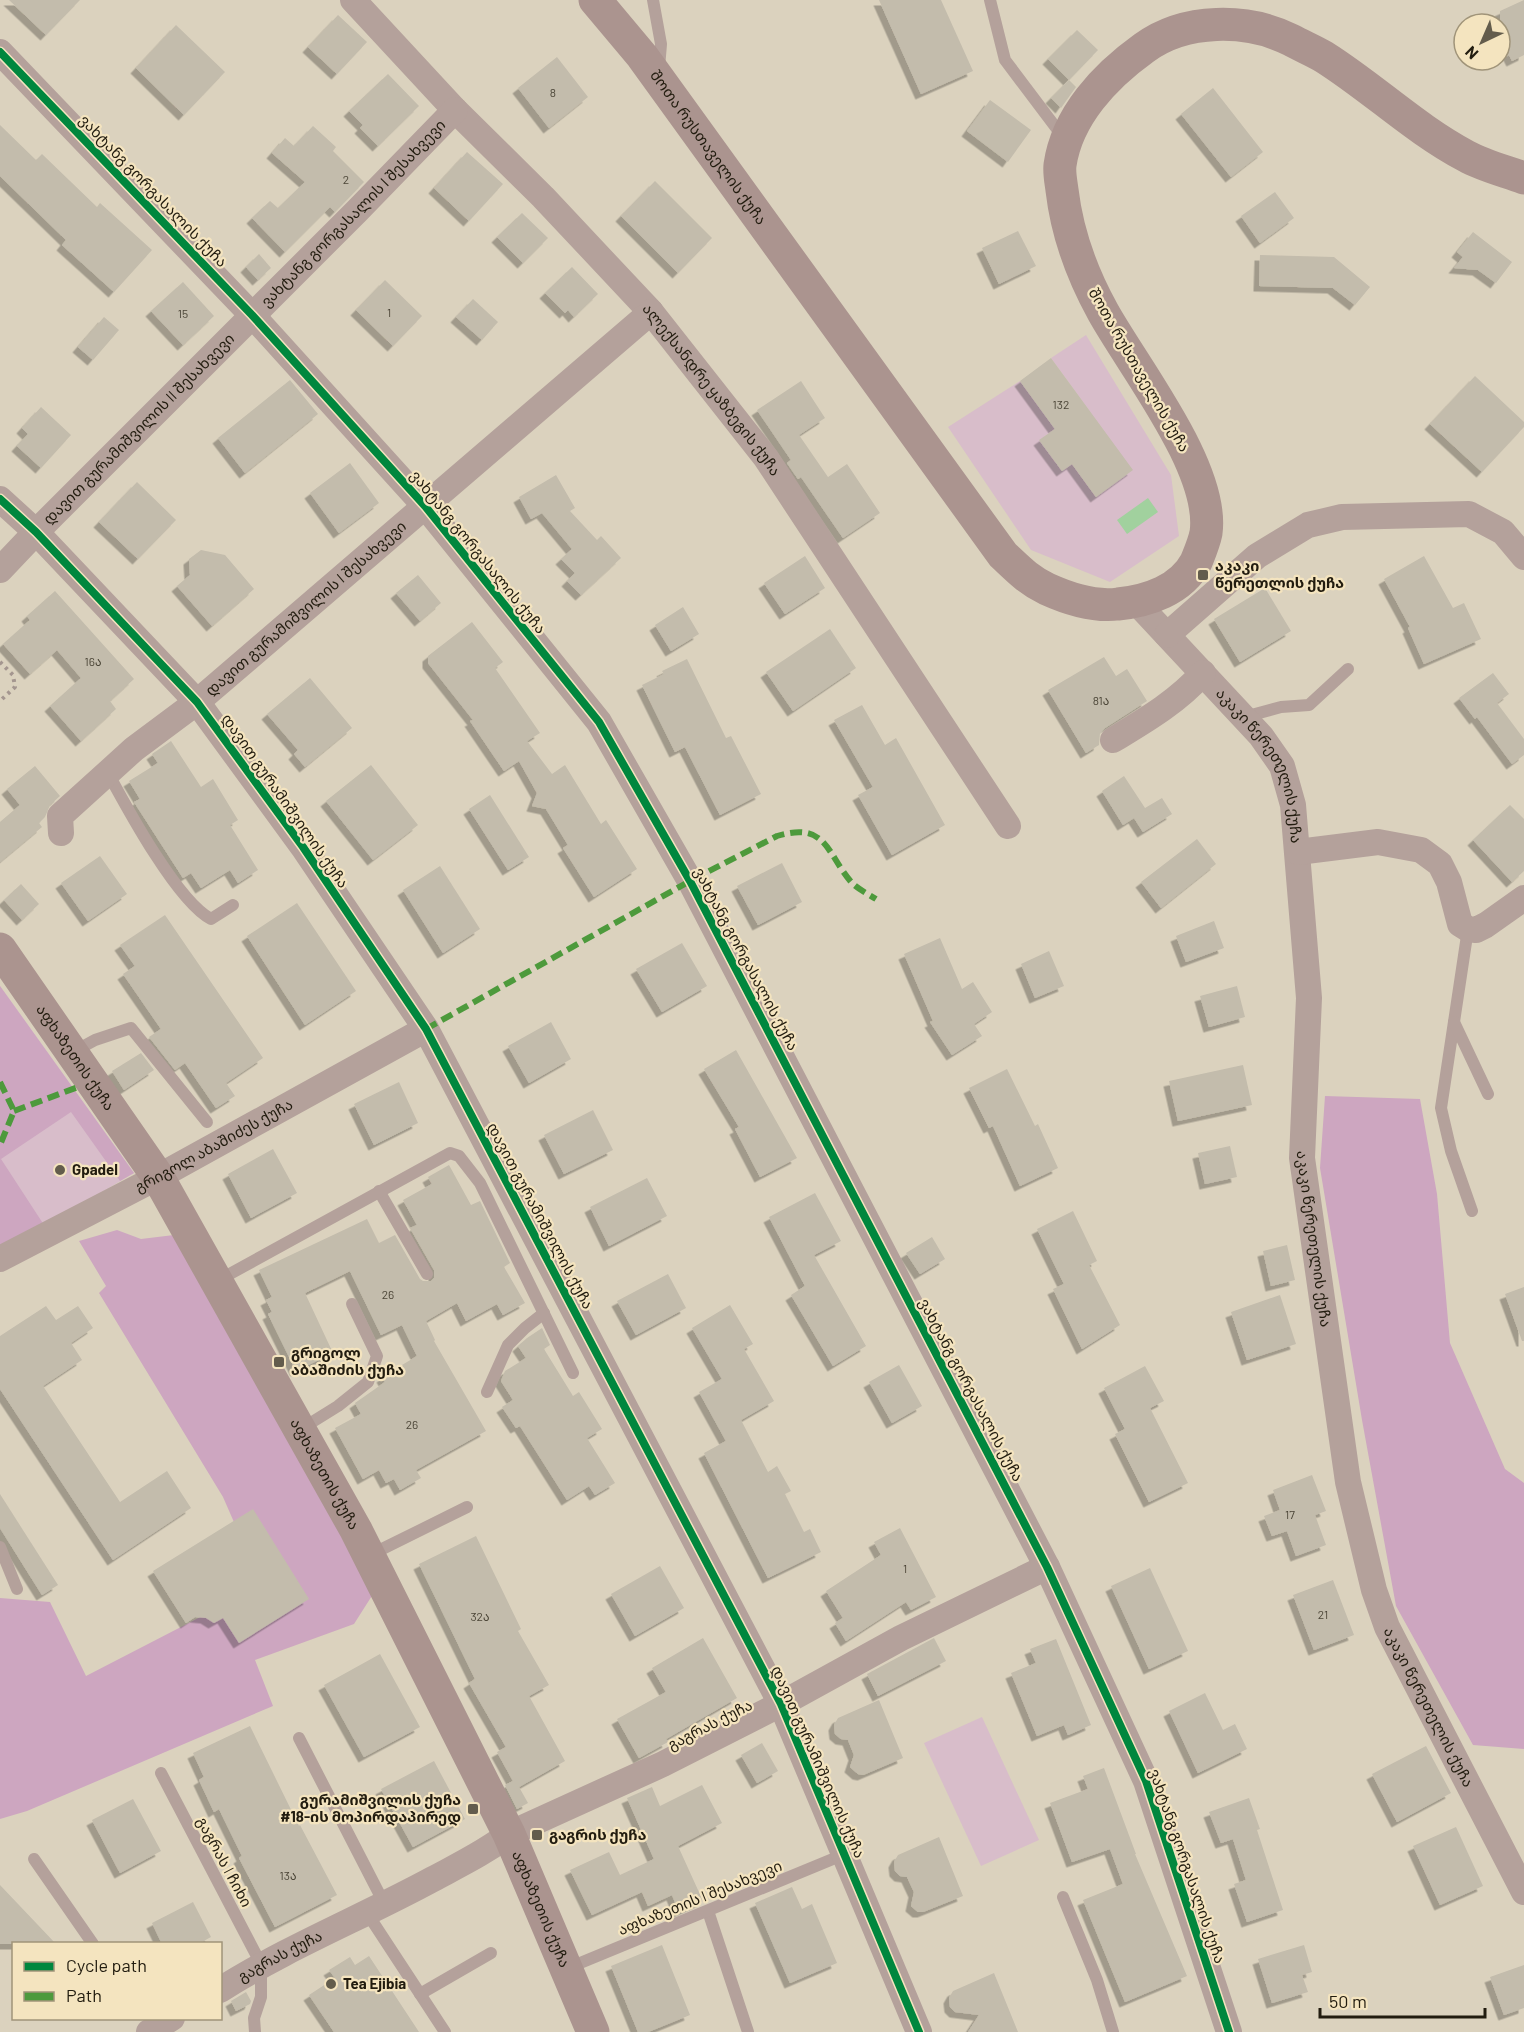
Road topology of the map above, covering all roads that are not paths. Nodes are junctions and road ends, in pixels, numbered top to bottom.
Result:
1 (353, 0) edge
2 (594, 0) edge
3 (653, 0) edge
4 (990, 0) edge
5 (0, 52) edge
6 (658, 78) junction
7 (455, 110) junction
8 (1065, 141) junction
9 (1524, 178) edge
10 (651, 312) junction
11 (252, 315) junction
12 (0, 500) edge
13 (425, 506) junction
14 (36, 532) junction
15 (1524, 557) edge
16 (0, 570) edge
17 (1136, 602) junction
18 (1167, 634) junction
19 (1348, 669) dead end
20 (1203, 673) junction
21 (196, 702) junction
22 (1244, 717) junction
23 (1113, 740) dead end
24 (108, 772) junction
25 (1008, 826) dead end
26 (61, 833) dead end
27 (1298, 852) junction
28 (1524, 898) edge
29 (233, 905) dead end
30 (1468, 929) junction
31 (0, 948) edge
32 (1454, 1022) junction
33 (426, 1029) junction
34 (72, 1053) junction
35 (1488, 1094) dead end
36 (207, 1122) dead end
37 (158, 1177) junction
38 (380, 1191) junction
39 (1472, 1210) dead end
40 (0, 1259) edge
41 (427, 1274) dead end
42 (216, 1281) junction
43 (352, 1305) dead end
44 (544, 1313) junction
45 (573, 1373) dead end
46 (487, 1392) dead end
47 (300, 1430) junction
48 (467, 1506) dead end
49 (0, 1547) edge
50 (369, 1556) junction
51 (1047, 1566) junction
52 (17, 1589) dead end
53 (781, 1704) junction
54 (299, 1738) dead end
55 (161, 1773) dead end
56 (508, 1834) junction
57 (844, 1854) junction
58 (34, 1859) dead end
59 (1524, 1892) edge
60 (1063, 1897) dead end
61 (376, 1909) junction
62 (708, 1911) junction
63 (92, 1942) edge
64 (491, 1953) dead end
65 (261, 1964) junction
66 (567, 1969) junction
67 (222, 1989) edge
68 (420, 1994) junction
69 (255, 2032) edge
70 (445, 2032) edge
71 (593, 2032) edge
72 (748, 2032) edge
73 (919, 2032) edge
74 (1113, 2032) edge
75 (1228, 2032) edge

1 - 7 street, ალექსანდრე ყაზბეგის ქუჩა
2 - 6 main road, შოთა რუსთაველის ქუჩა
3 - 6 lane
4 - 8 lane
5 - 11 street, ვახტანგ გორგასალის ქუჩა
6 - 17 main road, შოთა რუსთაველის ქუჩა
7 - 10 street, ალექსანდრე ყაზბეგის ქუჩა
7 - 11 street, ვახტანგ გორგასალის I შესახვევი
8 - 9 main road, შოთა რუსთაველის ქუჩა
8 - 17 main road, შოთა რუსთაველის ქუჩა
10 - 13 street, დავით გურამიშვილის I შესახვევი
10 - 25 street, ალექსანდრე ყაზბეგის ქუჩა
11 - 13 street, ვახტანგ გორგასალის ქუჩა
11 - 14 street, დავით გურამიშვილის II შესახვევი
12 - 14 street, დავით გურამიშვილის ქუჩა
13 - 21 street, დავით გურამიშვილის I შესახვევი
13 - 51 street, ვახტანგ გორგასალის ქუჩა
14 - 16 street, დავით გურამიშვილის II შესახვევი
14 - 21 street, დავით გურამიშვილის ქუჩა
15 - 18 street
17 - 18 street, აკაკი წერეთელის ქუჩა
18 - 20 street, აკაკი წერეთელის ქუჩა
19 - 22 lane
20 - 22 street, აკაკი წერეთელის ქუჩა
20 - 23 street
21 - 24 street, დავით გურამიშვილის I შესახვევი
21 - 33 street, დავით გურამიშვილის ქუჩა
22 - 27 street, აკაკი წერეთელის ქუჩა
24 - 26 street, დავით გურამიშვილის I შესახვევი
24 - 29 lane
27 - 30 street
27 - 59 street, აკაკი წერეთელის ქუჩა
28 - 30 street
30 - 32 lane
31 - 34 main road, აფხაზეთის ქუჩა
32 - 35 lane
32 - 39 lane
33 - 37 street, გრიგოლ აბაშიძეს ქუჩა
33 - 53 street, დავით გურამიშვილის ქუჩა
34 - 36 lane
34 - 37 main road, აფხაზეთის ქუჩა
37 - 40 street, გრიგოლ აბაშიძეს ქუჩა
37 - 42 main road, აფხაზეთის ქუჩა
38 - 41 lane
38 - 42 lane
38 - 44 lane
42 - 47 main road, აფხაზეთის ქუჩა
43 - 47 lane
44 - 45 lane
44 - 46 lane
47 - 50 main road, აფხაზეთის ქუჩა
48 - 50 lane
49 - 52 lane
50 - 56 main road, აფხაზეთის ქუჩა
51 - 53 street, გაგრას ქუჩა
51 - 75 street, ვახტანგ გორგასალის ქუჩა
53 - 56 street, გაგრას ქუჩა
53 - 57 street, დავით გურამიშვილის ქუჩა
54 - 61 lane
55 - 65 lane, გაგრას I ჩიხი
56 - 61 street, გაგრას ქუჩა
56 - 66 main road, აფხაზეთის ქუჩა
57 - 62 lane, აფხაზეთის I შესახვევი
57 - 73 street, დავით გურამიშვილის ქუჩა
58 - 63 lane
60 - 74 lane
61 - 65 street, გაგრას ქუჩა
61 - 68 lane
62 - 66 lane, აფხაზეთის I შესახვევი
62 - 72 lane
64 - 68 lane
65 - 67 street, გაგრას ქუჩა
65 - 69 lane
66 - 71 main road, აფხაზეთის ქუჩა
68 - 70 lane

